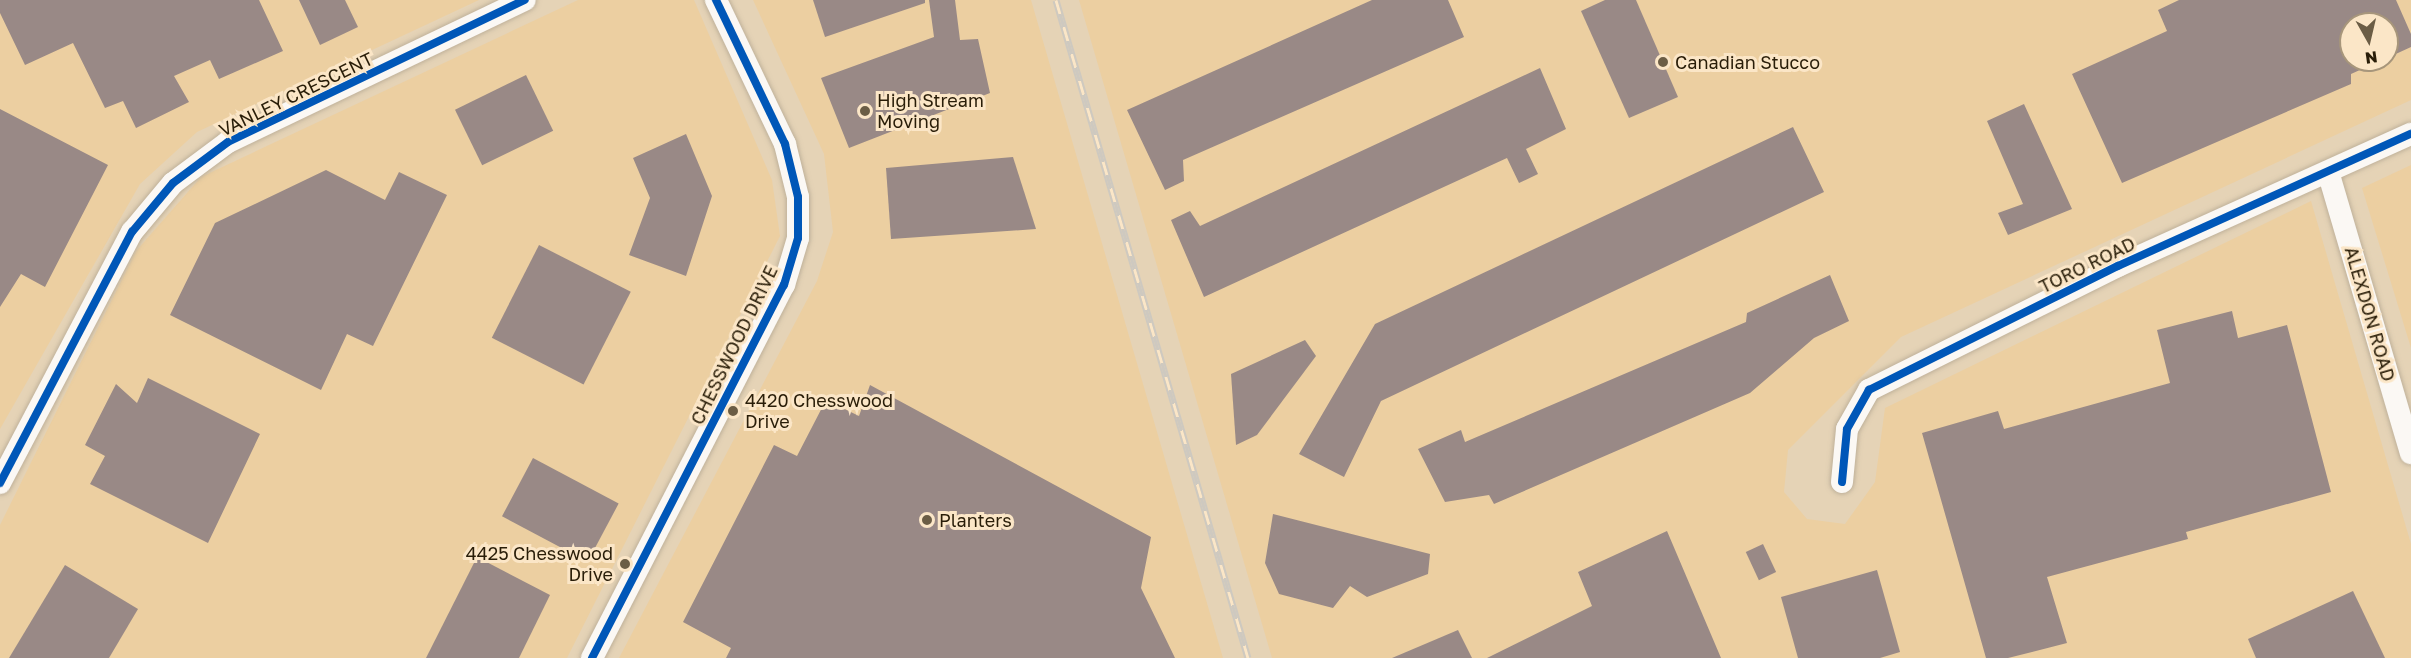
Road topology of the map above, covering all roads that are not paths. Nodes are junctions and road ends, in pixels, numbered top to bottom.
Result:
1 (525, 0) edge
2 (716, 0) edge
3 (2411, 134) edge
4 (2329, 175) junction
5 (2411, 453) edge
6 (1842, 482) dead end
7 (0, 483) edge
8 (592, 658) edge

1 - 7 street, VANLEY CRESCENT
2 - 8 street, CHESSWOOD DRIVE
3 - 4 street, TORO ROAD
4 - 5 street, ALEXDON ROAD
4 - 6 street, TORO ROAD

